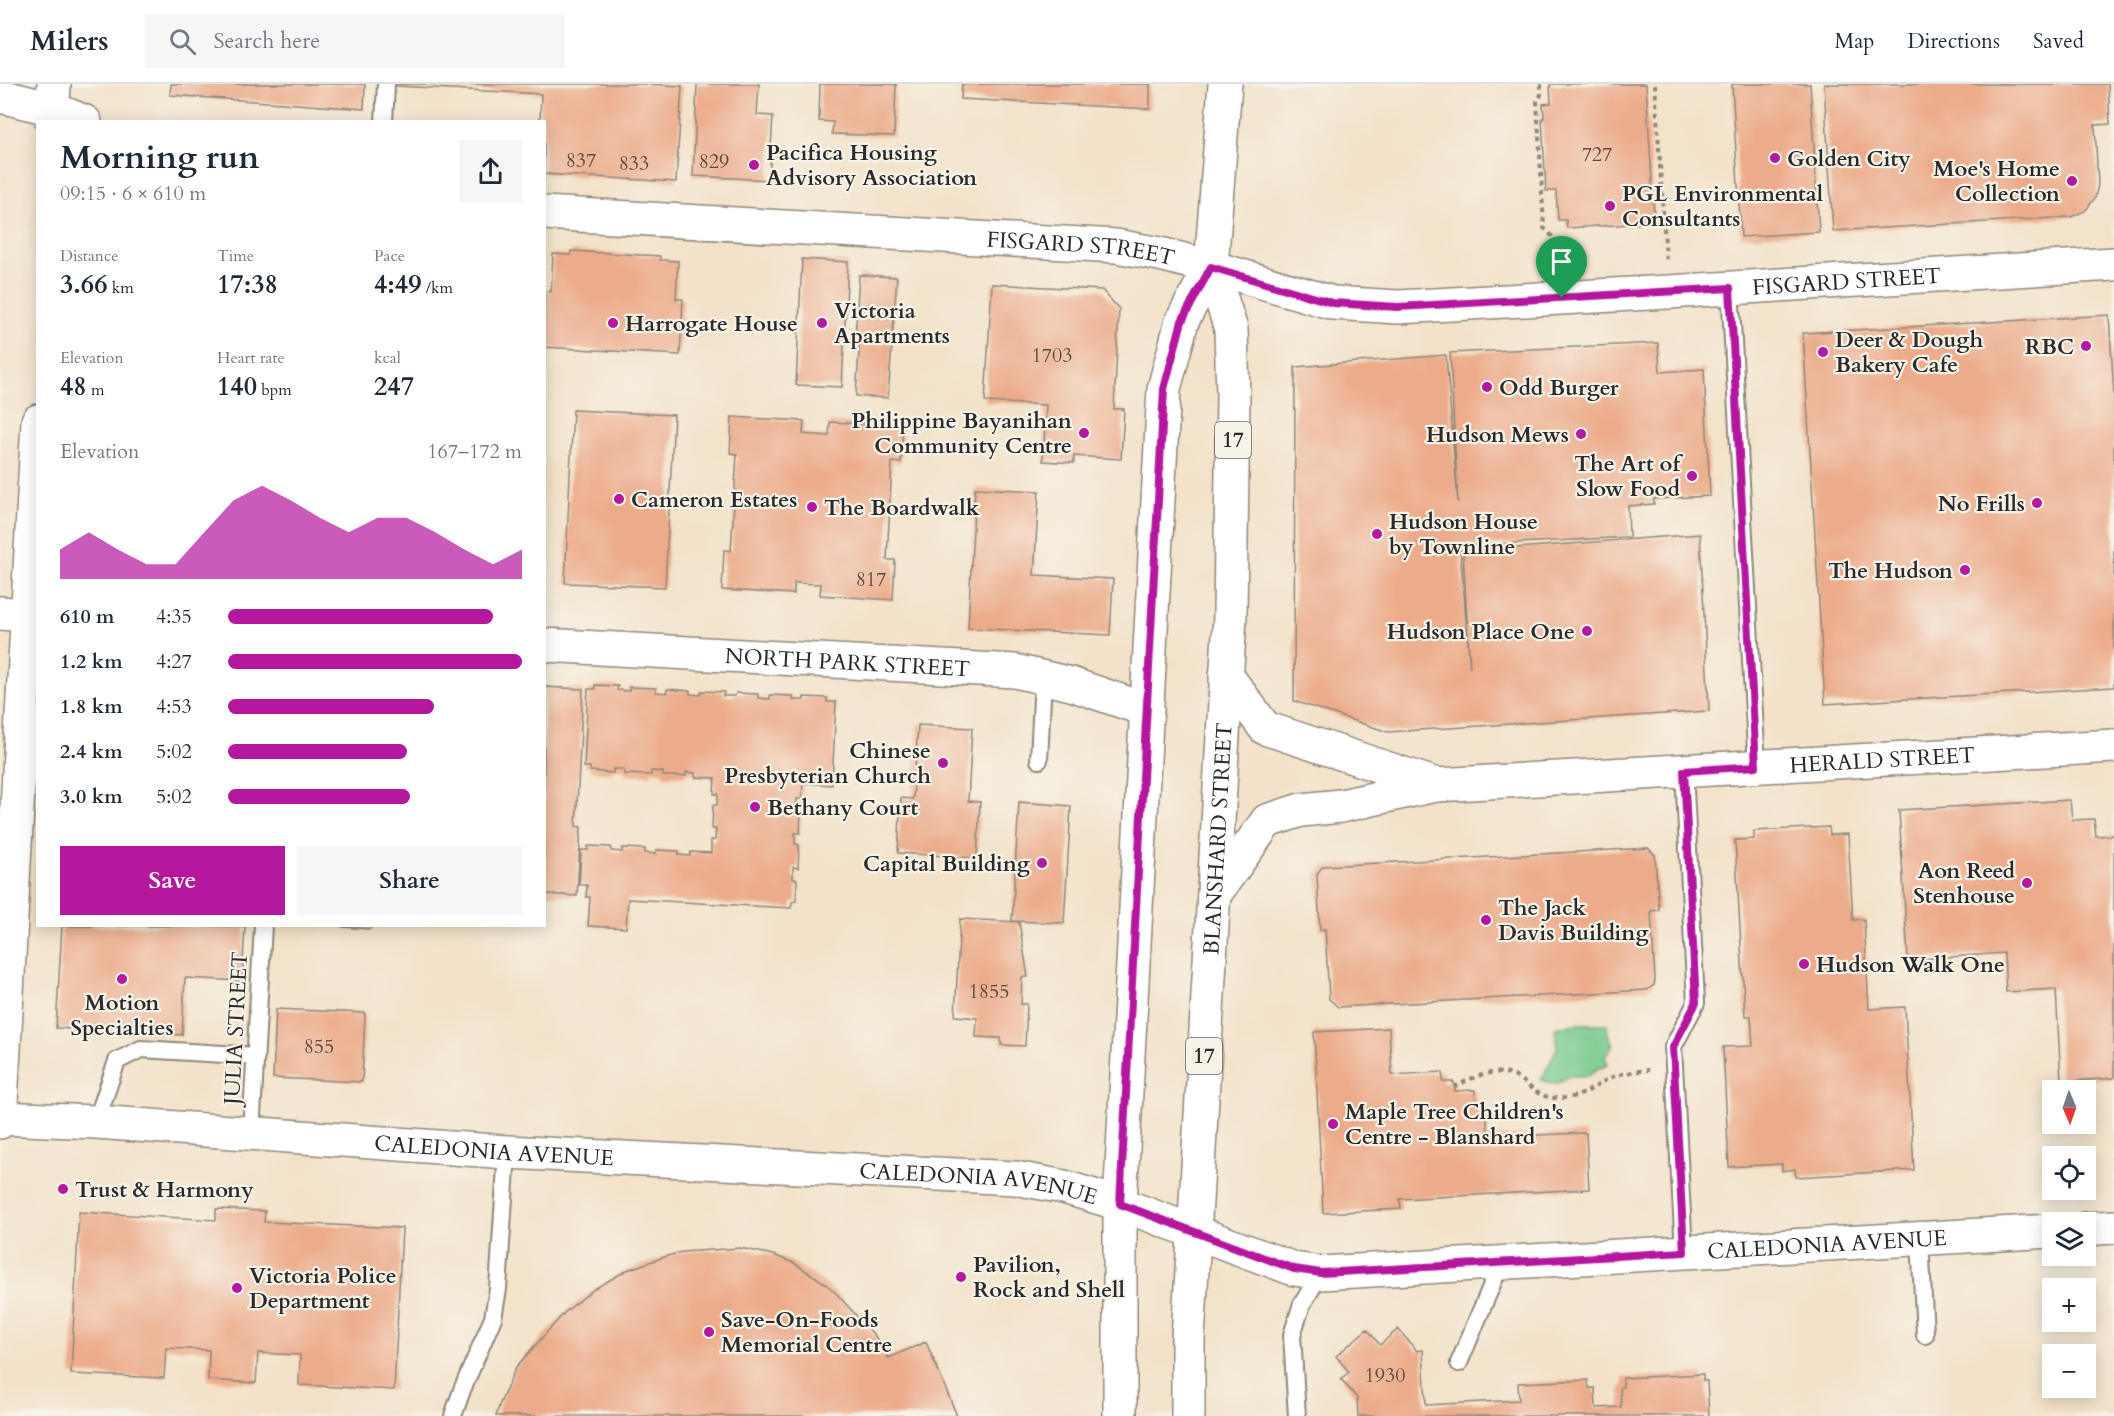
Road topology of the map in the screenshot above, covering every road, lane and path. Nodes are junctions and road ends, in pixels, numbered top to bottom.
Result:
1 (386, 84) edge
2 (1225, 84) edge
3 (1540, 84) edge
4 (1655, 84) edge
5 (0, 96) edge
6 (53, 105) edge
7 (81, 120) edge
8 (384, 120) edge
9 (546, 213) edge
10 (2114, 264) edge
11 (1211, 267) junction
12 (1730, 288) junction
13 (1668, 292) junction
14 (1562, 298) junction
15 (36, 446) edge
16 (22, 615) edge
17 (546, 645) edge
18 (1226, 675) junction
19 (1043, 677) junction
20 (1147, 710) junction
21 (2114, 746) edge
22 (1039, 760) dead end
23 (1756, 766) junction
24 (1684, 771) junction
25 (1436, 785) junction
26 (1214, 895) junction
27 (263, 927) edge
28 (256, 1056) junction
29 (1674, 1069) junction
30 (1454, 1087) dead end
31 (0, 1119) edge
32 (96, 1122) junction
33 (251, 1133) junction
34 (507, 1152) junction
35 (1120, 1204) junction
36 (2114, 1227) edge
37 (2096, 1228) edge
38 (1194, 1231) junction
39 (2042, 1232) edge
40 (1920, 1239) junction
41 (1684, 1252) junction
42 (1501, 1263) junction
43 (1321, 1273) junction
44 (1925, 1335) dead end
45 (1460, 1363) dead end
46 (453, 1416) edge
47 (1120, 1416) edge
48 (1188, 1416) edge
49 (1297, 1416) edge

1 - 8 lane
2 - 11 street, BLANSHARD STREET / 17
3 - 14 path
4 - 13 path
5 - 6 street
6 - 7 street
9 - 11 street, FISGARD STREET
10 - 12 street, FISGARD STREET
11 - 14 street, FISGARD STREET
11 - 18 street, BLANSHARD STREET / 17
11 - 20 street, BLANSHARD STREET / 17
12 - 13 street, FISGARD STREET
12 - 23 lane
13 - 14 street, FISGARD STREET
15 - 16 street
16 - 31 street
17 - 19 street, NORTH PARK STREET
18 - 25 street
18 - 26 street, BLANSHARD STREET / 17
19 - 20 street, NORTH PARK STREET
19 - 22 lane
20 - 35 street, BLANSHARD STREET / 17
21 - 23 street, HERALD STREET
23 - 24 street, HERALD STREET
24 - 25 street, HERALD STREET
24 - 29 lane
25 - 26 street
26 - 38 street, BLANSHARD STREET / 17
27 - 28 lane, JULIA STREET
28 - 32 lane
28 - 33 lane, JULIA STREET
29 - 30 path
29 - 41 lane
31 - 32 street, CALEDONIA AVENUE
32 - 33 street, CALEDONIA AVENUE
33 - 34 street, CALEDONIA AVENUE
34 - 35 street, CALEDONIA AVENUE
34 - 46 lane
35 - 38 street, CALEDONIA AVENUE
35 - 47 street, BLANSHARD STREET / 17
36 - 37 street
38 - 43 street, CALEDONIA AVENUE
38 - 48 street, BLANSHARD STREET / 17
39 - 40 street, CALEDONIA AVENUE
40 - 41 street, CALEDONIA AVENUE
40 - 44 lane
41 - 42 street, CALEDONIA AVENUE
42 - 43 street, CALEDONIA AVENUE
42 - 45 lane
43 - 49 lane

